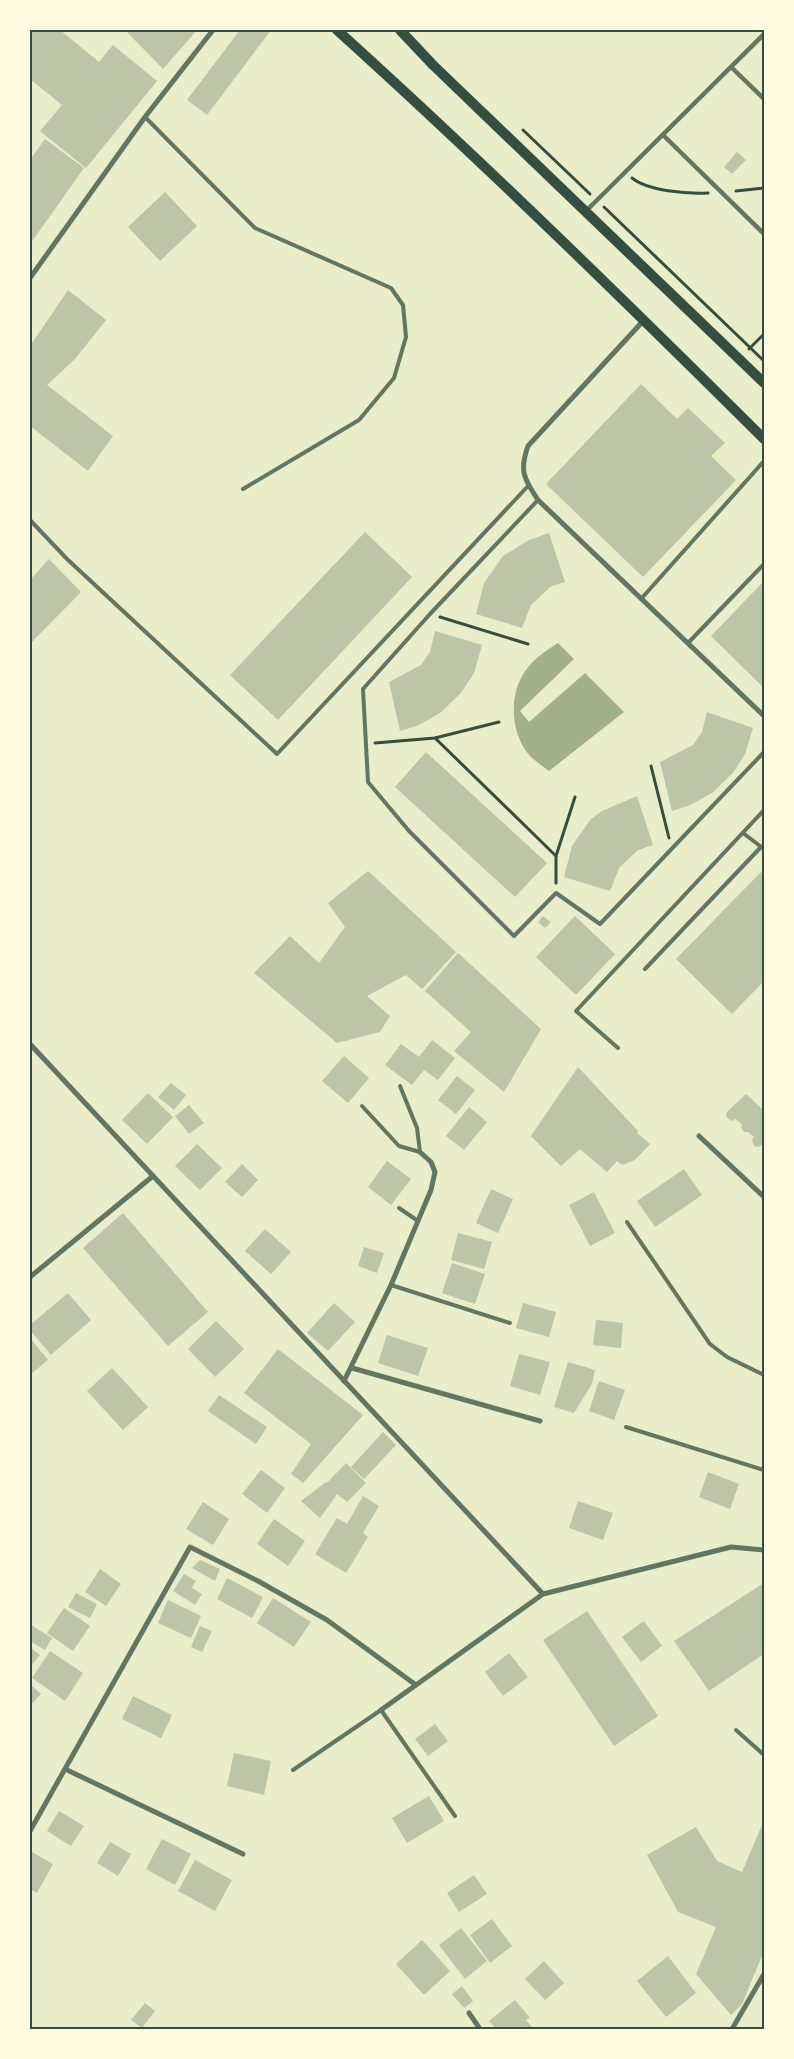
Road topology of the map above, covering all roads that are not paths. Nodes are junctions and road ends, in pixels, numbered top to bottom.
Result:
1 (213, 30) edge
2 (337, 30) edge
3 (400, 30) edge
4 (764, 34) edge
5 (731, 67) junction
6 (764, 99) edge
7 (145, 117) junction
8 (663, 135) junction
9 (586, 212) junction
10 (764, 234) edge
11 (30, 278) edge
12 (644, 319) junction
13 (764, 383) edge
14 (764, 439) edge
15 (764, 461) edge
16 (528, 486) junction
17 (243, 489) dead end
18 (538, 500) junction
19 (30, 520) edge
20 (764, 564) edge
21 (641, 599) junction
22 (688, 643) junction
23 (764, 716) edge
24 (764, 752) edge
25 (764, 810) edge
26 (743, 833) junction
27 (763, 848) edge
28 (645, 969) dead end
29 (30, 1044) edge
30 (618, 1048) dead end
31 (400, 1086) dead end
32 (362, 1106) dead end
33 (699, 1136) dead end
34 (420, 1152) junction
35 (153, 1176) junction
36 (764, 1197) edge
37 (398, 1208) dead end
38 (418, 1222) junction
39 (627, 1222) dead end
40 (30, 1277) edge
41 (391, 1285) junction
42 (510, 1324) dead end
43 (352, 1368) junction
44 (764, 1375) edge
45 (344, 1381) junction
46 (540, 1421) dead end
47 (626, 1427) dead end
48 (764, 1470) edge
49 (764, 1550) edge
50 (543, 1594) junction
51 (416, 1685) junction
52 (381, 1710) junction
53 (736, 1730) dead end
54 (764, 1755) edge
55 (65, 1769) junction
56 (294, 1770) dead end
57 (455, 1816) dead end
58 (30, 1831) edge
59 (243, 1854) dead end
60 (764, 1974) edge
61 (469, 2013) dead end
62 (480, 2029) edge
63 (732, 2029) edge

1 - 7 street
2 - 12 main road
3 - 9 main road
4 - 5 street
5 - 6 street
5 - 8 street
7 - 11 street
7 - 17 lane
8 - 9 street
8 - 10 street
9 - 13 main road
12 - 14 main road
12 - 16 street
15 - 21 lane
16 - 18 street
16 - 19 lane
18 - 21 street
18 - 24 lane
20 - 22 lane
21 - 22 street
22 - 23 street
25 - 26 lane
26 - 27 lane
26 - 30 lane
27 - 28 lane
29 - 35 street
31 - 34 lane
32 - 34 lane
33 - 36 street
34 - 38 street
35 - 40 street
35 - 45 street
37 - 38 lane
38 - 41 street
39 - 44 lane
41 - 42 lane
41 - 43 street
43 - 45 street
43 - 46 street
45 - 50 street
47 - 48 lane
49 - 50 street
50 - 51 street
51 - 52 street
51 - 55 street
52 - 56 lane
52 - 57 lane
53 - 54 lane
55 - 58 street
55 - 59 street
60 - 63 street
61 - 62 street

